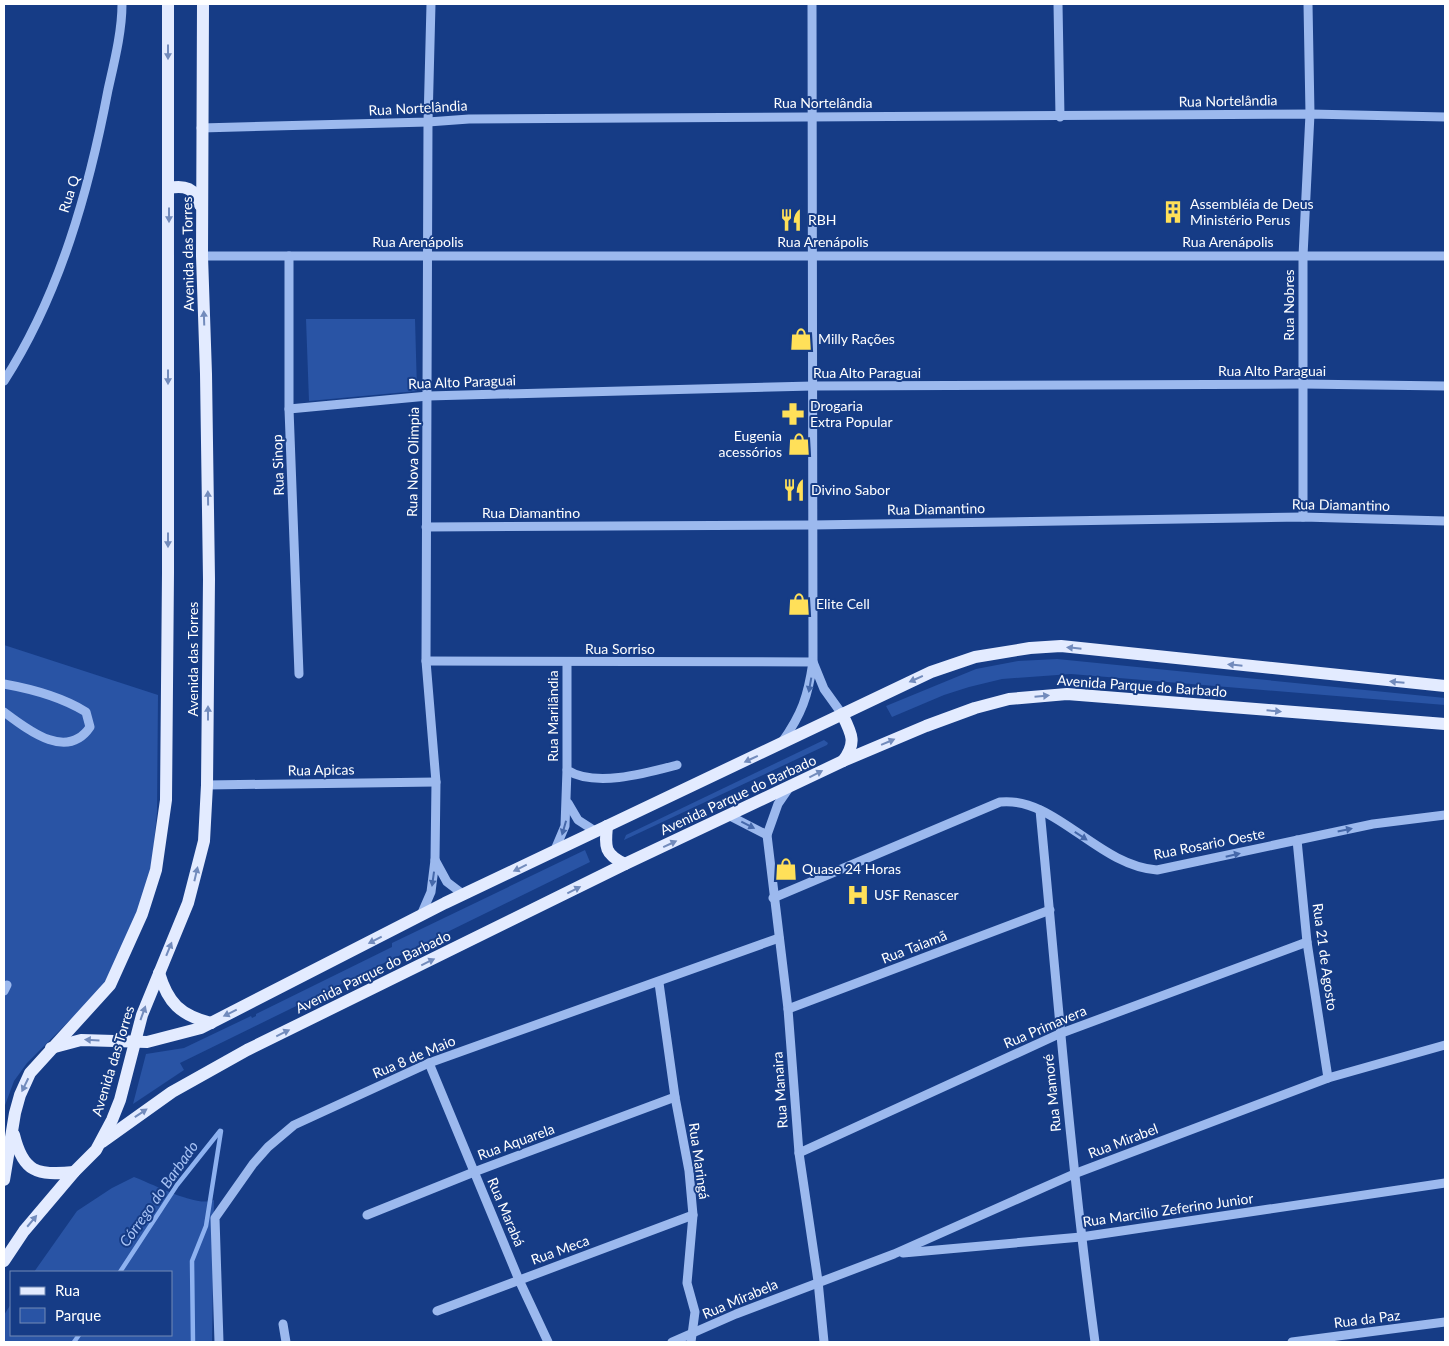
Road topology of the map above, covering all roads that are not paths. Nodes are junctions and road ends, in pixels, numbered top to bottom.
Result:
1 (122, 4) edge
2 (168, 4) edge
3 (203, 4) edge
4 (432, 4) edge
5 (812, 4) edge
6 (1058, 4) edge
7 (1308, 4) edge
8 (1310, 114) junction
9 (812, 116) junction
10 (1060, 117) junction
11 (1445, 117) edge
12 (428, 122) junction
13 (201, 128) junction
14 (169, 188) junction
15 (202, 210) junction
16 (202, 256) junction
17 (289, 256) junction
18 (428, 256) junction
19 (812, 256) junction
20 (1302, 256) junction
21 (1445, 256) edge
22 (4, 380) edge
23 (1303, 384) junction
24 (813, 386) junction
25 (1445, 386) edge
26 (428, 396) junction
27 (290, 408) junction
28 (1303, 517) junction
29 (1445, 521) edge
30 (813, 525) junction
31 (426, 527) junction
32 (426, 661) junction
33 (813, 662) junction
34 (567, 663) junction
35 (299, 674) dead end
36 (4, 684) edge
37 (1445, 686) edge
38 (4, 712) edge
39 (842, 714) junction
40 (1445, 724) edge
41 (779, 746) junction
42 (843, 761) junction
43 (677, 765) dead end
44 (567, 770) junction
45 (436, 782) junction
46 (207, 785) junction
47 (789, 788) junction
48 (568, 803) junction
49 (1040, 810) junction
50 (1445, 815) edge
51 (730, 816) junction
52 (601, 828) junction
53 (767, 835) junction
54 (1297, 840) junction
55 (554, 852) junction
56 (435, 860) junction
57 (625, 864) junction
58 (464, 895) junction
59 (773, 898) junction
60 (1050, 910) junction
61 (421, 916) junction
62 (779, 938) junction
63 (1308, 942) junction
64 (159, 973) junction
65 (659, 983) junction
66 (788, 1009) junction
67 (210, 1023) junction
68 (1059, 1034) junction
69 (133, 1043) junction
70 (1445, 1045) edge
71 (51, 1048) junction
72 (429, 1063) junction
73 (1328, 1078) junction
74 (675, 1097) junction
75 (13, 1130) junction
76 (102, 1142) junction
77 (799, 1153) junction
78 (74, 1172) junction
79 (474, 1172) junction
80 (1074, 1174) junction
81 (4, 1180) edge
82 (1445, 1183) edge
83 (368, 1215) dead end
84 (693, 1216) junction
85 (1080, 1237) junction
86 (894, 1254) junction
87 (4, 1261) edge
88 (519, 1280) junction
89 (818, 1281) junction
90 (437, 1311) dead end
91 (1445, 1322) edge
92 (283, 1324) dead end
93 (691, 1338) edge
94 (219, 1342) edge
95 (286, 1342) edge
96 (548, 1342) edge
97 (672, 1342) edge
98 (824, 1342) edge
99 (1095, 1342) edge
100 (1292, 1342) edge

1 - 22 street, Rua Q
2 -> 14 main road, Avenida das Torres
3 - 13 main road, Avenida das Torres
4 - 12 street, Rua Nova Olimpia
5 - 9 street
6 - 10 street
7 - 8 street, Rua Nobres
8 - 10 street, Rua Nortelândia
8 - 11 street, Rua Nortelândia
8 - 20 street, Rua Nobres
9 - 10 street, Rua Nortelândia
9 - 12 street, Rua Nortelândia
9 - 19 street
12 - 13 street, Rua Nortelândia
12 - 18 street, Rua Nova Olimpia
13 - 15 main road, Avenida das Torres
14 - 15 main road
14 -> 71 main road, Avenida das Torres
15 - 16 main road, Avenida das Torres
16 - 17 street, Rua Arenápolis
46 -> 16 main road, Avenida das Torres
17 - 18 street, Rua Arenápolis
17 - 27 street, Rua Sinop
18 - 19 street, Rua Arenápolis
18 - 26 street, Rua Nova Olimpia
19 - 20 street, Rua Arenápolis
19 - 24 street
20 - 21 street, Rua Arenápolis
20 - 23 street, Rua Nobres
23 - 24 street, Rua Alto Paraguai
23 - 25 street, Rua Alto Paraguai
23 - 28 street, Rua Nobres
24 - 26 street, Rua Alto Paraguai
24 - 30 street
26 - 27 street, Rua Alto Paraguai
26 - 31 street, Rua Nova Olimpia
27 - 35 street, Rua Sinop
28 - 29 street, Rua Diamantino
28 - 30 street, Rua Diamantino
30 - 31 street, Rua Diamantino
30 - 33 street
31 - 32 street, Rua Nova Olimpia
32 - 34 street, Rua Sorriso
32 - 45 street, Rua Nova Olimpia
33 - 34 street, Rua Sorriso
33 - 39 street
33 -> 41 street
34 - 44 street, Rua Marilândia
36 - 38 street
37 -> 39 main road, Avenida Parque do Barbado
39 - 41 main road, Avenida Parque do Barbado
39 - 42 main road
42 -> 40 main road, Avenida Parque do Barbado
41 -> 52 main road, Avenida Parque do Barbado
47 -> 42 main road, Avenida Parque do Barbado
43 - 44 street, Rua Marilândia
44 - 48 street, Rua Marilândia
45 - 46 street, Rua Apicas
45 - 56 street, Rua Nova Olimpia
64 -> 46 main road, Avenida das Torres
47 - 51 main road, Avenida Parque do Barbado
47 - 53 street, Rua Manaira
48 - 52 street
48 -> 55 street, Rua Marilândia
49 -> 54 street, Rua Rosario Oeste
49 - 59 street, Rua Rosario Oeste
49 - 60 street, Rua Mamoré
54 -> 50 street, Rua Rosario Oeste
51 -> 53 street
57 -> 51 main road, Avenida Parque do Barbado
52 - 55 main road, Avenida Parque do Barbado
52 - 57 main road
53 - 59 street, Rua Manaira
54 - 63 street, Rua 21 de Agosto
55 -> 58 main road, Avenida Parque do Barbado
56 - 58 street
56 -> 61 street, Rua Nova Olimpia
76 -> 57 main road, Avenida Parque do Barbado
58 - 61 main road, Avenida Parque do Barbado
59 - 62 street, Rua Manaira
60 - 66 street, Rua Taiamã
60 - 68 street, Rua Mamoré
61 -> 67 main road, Avenida Parque do Barbado
62 - 65 street, Rua 8 de Maio
62 - 66 street, Rua Manaira
63 - 68 street, Rua Primavera
63 - 73 street, Rua 21 de Agosto
64 - 67 main road
69 -> 64 main road, Avenida das Torres
65 - 72 street, Rua 8 de Maio
65 - 74 street, Rua Maringá
66 - 77 street, Rua Manaira
67 - 69 main road, Avenida Parque do Barbado
68 - 77 street, Rua Primavera
68 - 80 street, Rua Mamoré
69 -> 71 main road, Avenida Parque do Barbado
69 - 76 main road, Avenida das Torres
70 - 73 street, Rua Mirabel
71 -> 75 main road, Avenida das Torres
72 - 79 street, Rua Marabá
72 - 94 street, Rua 8 de Maio
73 - 80 street, Rua Mirabel
74 - 79 street, Rua Aquarela
74 - 84 street, Rua Maringá
75 - 78 main road
75 - 81 main road, Avenida das Torres
76 - 78 main road, Avenida das Torres
77 - 89 street, Rua Manaira
87 -> 78 main road, Avenida das Torres
79 - 83 street, Rua Aquarela
79 - 88 street, Rua Marabá
80 - 85 street, Rua Mamoré
80 - 86 street, Rua Mirabel
82 - 85 street, Rua Marcilio Zeferino Junior
84 - 88 street, Rua Meca
84 - 93 street, Rua Maringá
85 - 86 street, Rua Marcilio Zeferino Junior
85 - 99 street, Rua Mamoré
86 - 89 street, Rua Mirabel
88 - 90 street, Rua Meca
88 - 96 street, Rua Marabá
89 - 93 street, Rua Mirabela
89 - 98 street, Rua Manaira
91 - 100 street, Rua da Paz
92 - 95 street
93 - 97 street, Rua Mirabela

